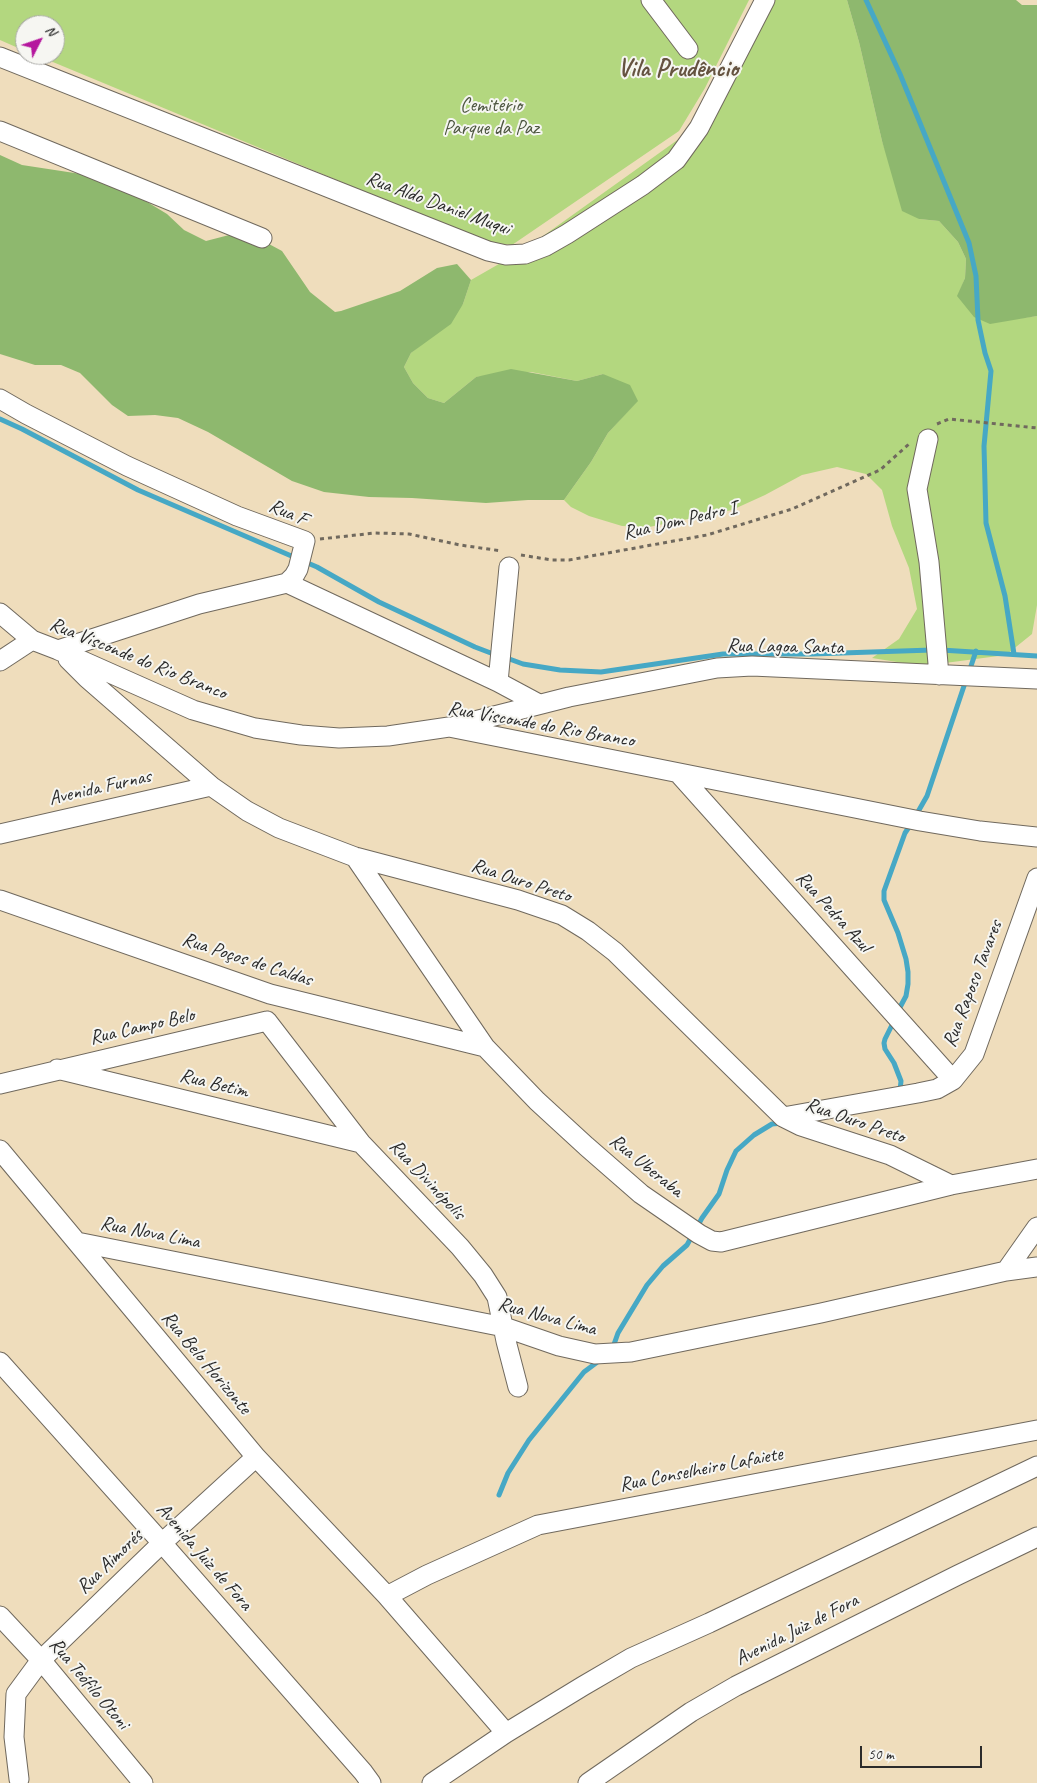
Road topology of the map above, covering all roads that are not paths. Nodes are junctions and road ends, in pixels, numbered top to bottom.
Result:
1 (652, 0) edge
2 (765, 0) edge
3 (688, 49) dead end
4 (0, 57) edge
5 (0, 131) edge
6 (262, 238) dead end
7 (0, 399) edge
8 (924, 436) road end
9 (509, 557) road end
10 (287, 583) junction
11 (0, 613) edge
12 (32, 640) junction
13 (58, 650) junction
14 (0, 661) edge
15 (939, 675) junction
16 (1037, 679) edge
17 (498, 682) junction
18 (539, 704) junction
19 (449, 728) junction
20 (679, 774) junction
21 (211, 786) junction
22 (0, 834) edge
23 (1037, 837) edge
24 (355, 857) junction
25 (1037, 878) edge
26 (0, 900) edge
27 (270, 994) junction
28 (267, 1021) junction
29 (485, 1047) junction
30 (57, 1069) junction
31 (953, 1080) junction
32 (0, 1084) edge
33 (783, 1117) junction
34 (361, 1143) junction
35 (0, 1150) edge
36 (1037, 1169) edge
37 (951, 1185) junction
38 (1037, 1227) edge
39 (77, 1242) junction
40 (1037, 1267) edge
41 (1006, 1271) junction
42 (504, 1327) junction
43 (0, 1362) edge
44 (518, 1387) dead end
45 (1037, 1430) edge
46 (256, 1457) junction
47 (1037, 1466) edge
48 (1037, 1537) edge
49 (162, 1543) junction
50 (387, 1596) junction
51 (0, 1616) edge
52 (41, 1660) junction
53 (506, 1733) junction
54 (19, 1779) dead end
55 (143, 1783) edge
56 (371, 1783) edge
57 (432, 1783) edge
58 (588, 1783) edge

1 - 3 street
2 - 4 street, Rua Aldo Daniel Muqui
5 - 6 street
7 - 10 street, Rua F
8 - 15 street
9 - 17 street
10 - 13 street
10 - 17 street
11 - 12 street, Rua Visconde do Rio Branco
12 - 13 street, Rua Visconde do Rio Branco
12 - 14 street
13 - 19 street, Rua Visconde do Rio Branco
13 - 21 street, Rua Ouro Preto
15 - 16 street, Rua Lagoa Santa
15 - 18 street, Rua Lagoa Santa
17 - 18 street
18 - 19 street, Rua Lagoa Santa
19 - 20 street, Rua Visconde do Rio Branco
20 - 23 street, Rua Visconde do Rio Branco
20 - 31 street, Rua Pedra Azul
21 - 22 street, Avenida Furnas
21 - 24 street, Rua Ouro Preto
24 - 29 street, Rua Uberaba
24 - 33 street, Rua Ouro Preto
25 - 31 street, Rua Raposo Tavares
26 - 27 street, Rua Poços de Caldas
27 - 28 street
27 - 29 street, Rua Poços de Caldas
28 - 30 street, Rua Campo Belo
28 - 34 street, Rua Divinópolis
29 - 37 street, Rua Uberaba
30 - 32 street, Rua Campo Belo
30 - 34 street, Rua Betim
31 - 33 street, Rua Raposo Tavares
33 - 37 street, Rua Ouro Preto
34 - 42 street, Rua Divinópolis
35 - 39 street, Rua Belo Horizonte
36 - 37 street, Rua Uberaba
38 - 41 street
39 - 42 street, Rua Nova Lima
39 - 46 street, Rua Belo Horizonte
40 - 41 street, Rua Nova Lima
41 - 42 street, Rua Nova Lima
42 - 44 street, Rua Divinópolis
43 - 49 street, Avenida Juiz de Fora
45 - 50 street, Rua Conselheiro Lafaiete
46 - 49 street, Rua Aimorés
46 - 50 street, Rua Belo Horizonte
47 - 53 street
48 - 58 street, Avenida Juiz de Fora
49 - 52 street, Rua Aimorés
49 - 56 street, Avenida Juiz de Fora
50 - 53 street, Rua Belo Horizonte
51 - 52 street, Rua Teófilo Otoni
52 - 54 street, Rua Aimorés
52 - 55 street, Rua Teófilo Otoni
53 - 57 street

